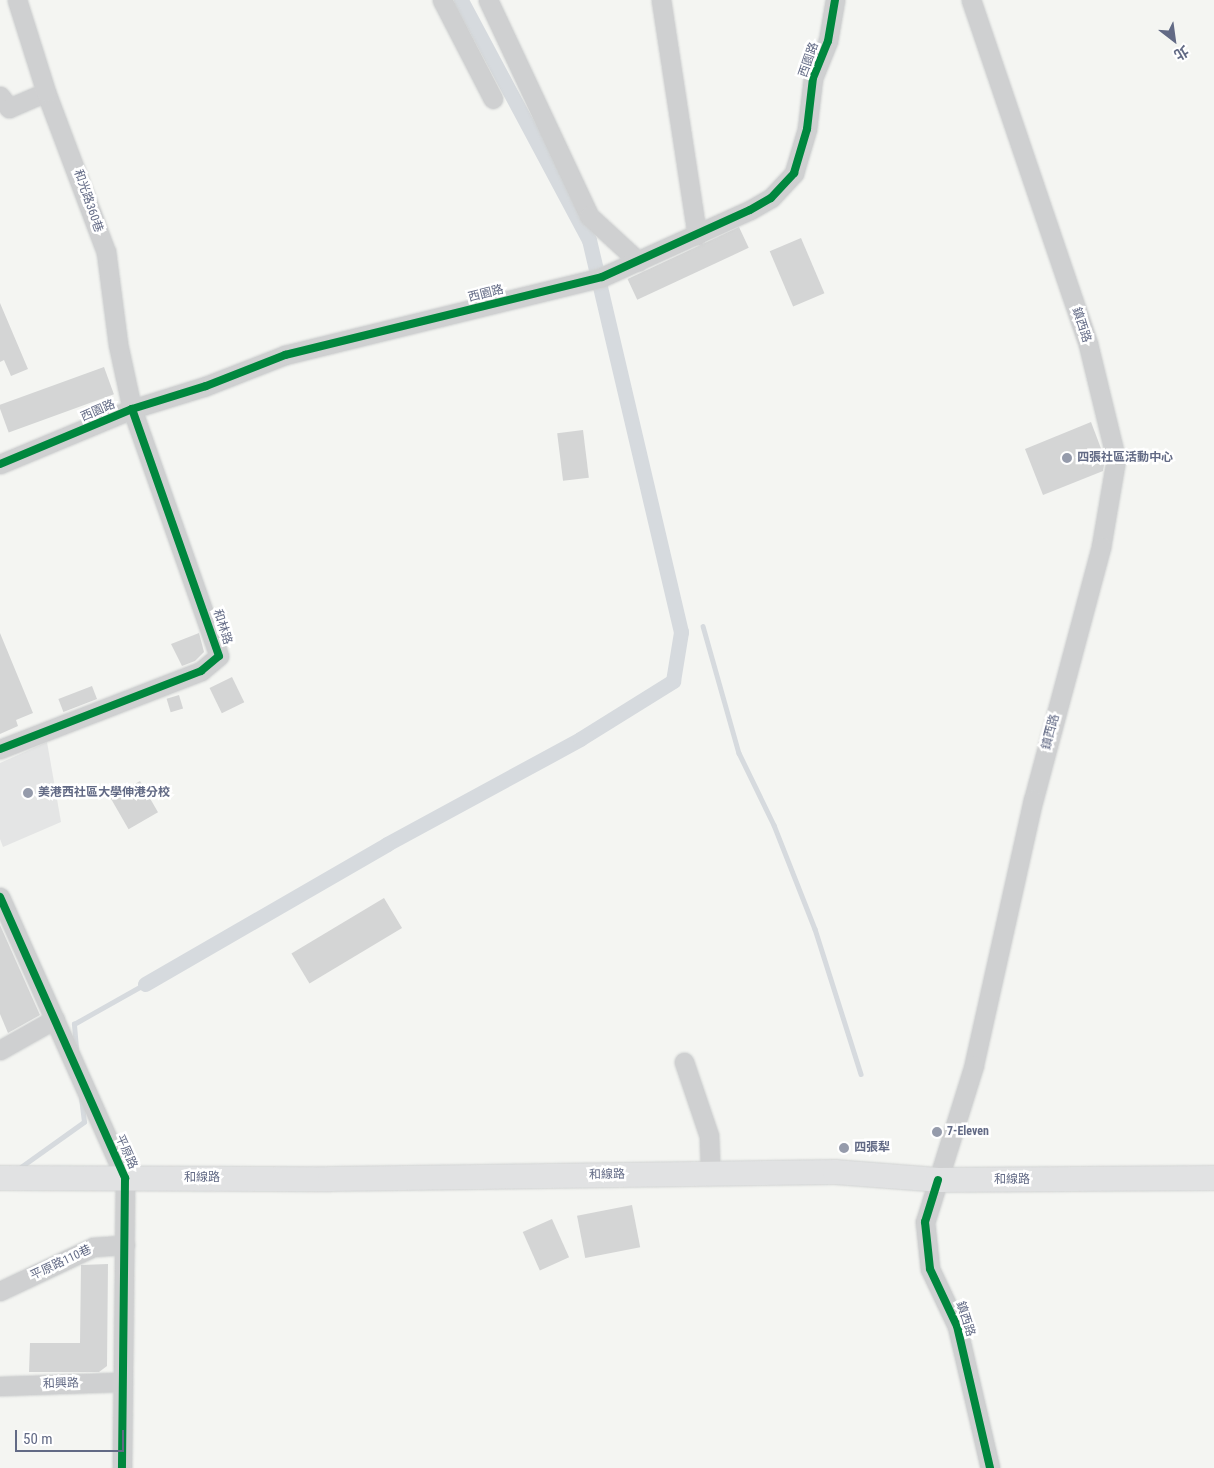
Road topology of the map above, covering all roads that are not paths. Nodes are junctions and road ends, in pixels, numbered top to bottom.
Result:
1 (17, 0) edge
2 (442, 0) edge
3 (488, 0) edge
4 (660, 0) edge
5 (835, 0) edge
6 (971, 0) edge
7 (46, 92) junction
8 (0, 96) edge
9 (493, 99) dead end
10 (697, 235) junction
11 (638, 261) junction
12 (132, 409) junction
13 (0, 464) edge
14 (0, 749) edge
15 (0, 897) edge
16 (55, 1020) junction
17 (0, 1050) edge
18 (684, 1062) dead end
19 (710, 1173) junction
20 (0, 1178) edge
21 (125, 1178) junction
22 (1214, 1178) edge
23 (938, 1180) junction
24 (124, 1246) junction
25 (0, 1291) edge
26 (123, 1382) junction
27 (0, 1386) edge
28 (122, 1468) edge
29 (990, 1468) edge

1 - 7 street, 和光路360巷
2 - 9 street
3 - 11 street
4 - 10 street
5 - 10 street, 西園路
6 - 23 street, 鎮西路
7 - 8 street
7 - 12 street, 和光路360巷
10 - 11 street, 西園路
11 - 12 street, 西園路
12 - 13 street, 西園路
12 - 14 street, 和林路
15 - 16 street, 平原路
16 - 17 street
16 - 21 street, 平原路
18 - 19 street
19 - 21 main road, 和線路
19 - 23 main road, 和線路
20 - 21 main road, 和線路
21 - 24 street, 平原路
22 - 23 main road, 和線路
23 - 29 street, 鎮西路
24 - 25 street, 平原路110巷
24 - 26 street, 平原路
26 - 27 street, 和興路
26 - 28 street, 平原路

